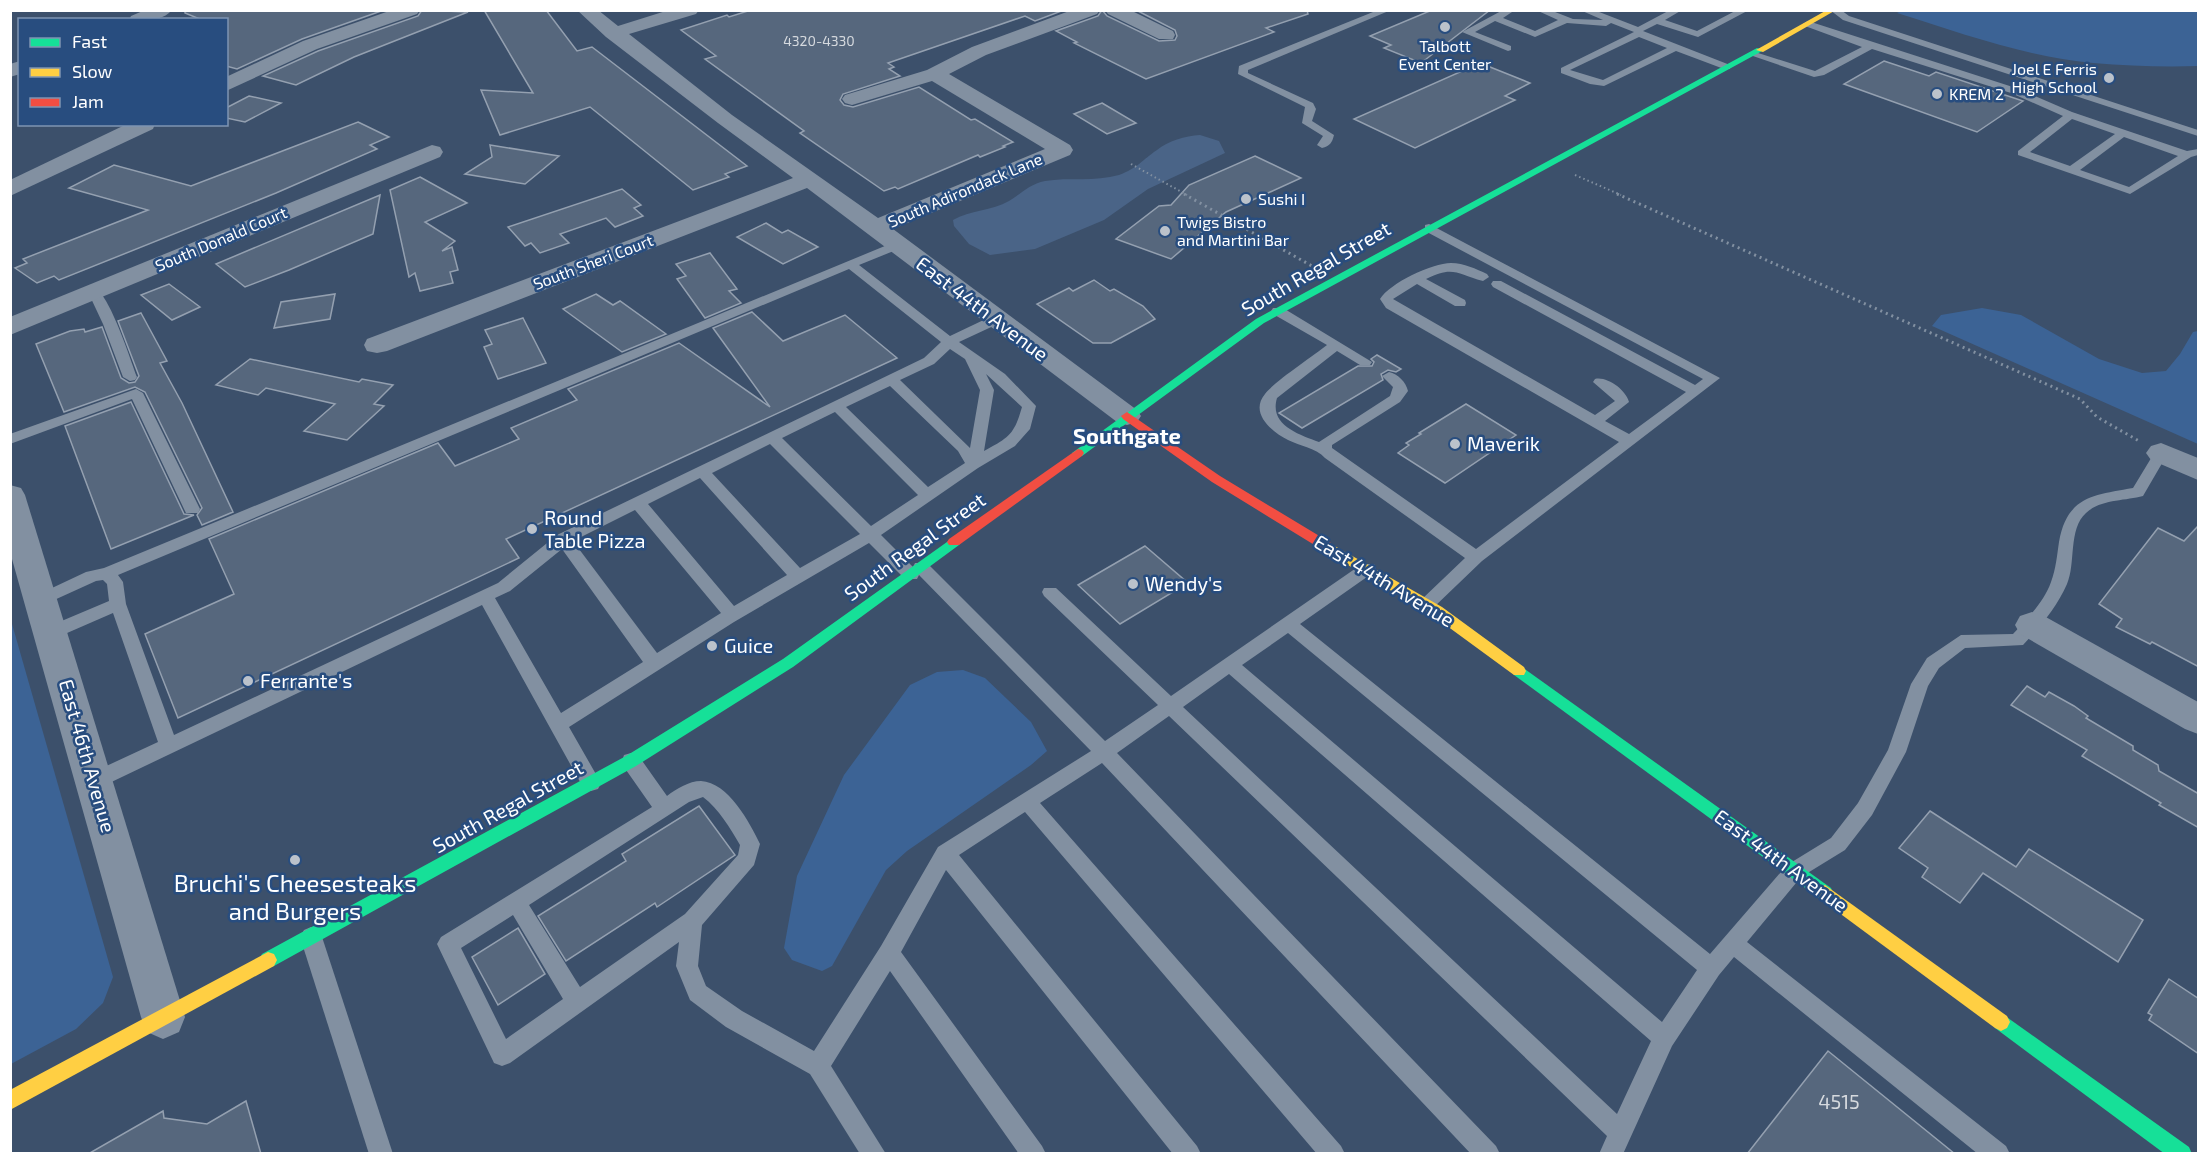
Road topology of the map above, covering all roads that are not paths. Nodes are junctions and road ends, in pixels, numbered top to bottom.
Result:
1 (163, 10) edge
2 (411, 10) edge
3 (586, 10) edge
4 (690, 10) edge
5 (1091, 10) edge
6 (1114, 10) edge
7 (1387, 10) edge
8 (1511, 10) edge
9 (1540, 10) edge
10 (1584, 10) edge
11 (1678, 10) edge
12 (1746, 10) edge
13 (1834, 10) edge
14 (1060, 15) edge
15 (143, 18) edge
16 (1496, 18) junction
17 (1566, 20) junction
18 (1658, 21) junction
19 (1617, 23) junction
20 (1808, 24) junction
21 (1638, 32) junction
22 (613, 33) junction
23 (1166, 35) dead end
24 (1866, 45) junction
25 (1508, 48) dead end
26 (1675, 48) junction
27 (1752, 54) junction
28 (1726, 67) junction
29 (934, 74) junction
30 (228, 84) edge
31 (852, 99) dead end
32 (2068, 114) junction
33 (141, 126) edge
34 (2199, 132) edge
35 (2123, 133) junction
36 (1322, 145) dead end
37 (432, 152) dead end
38 (2199, 152) edge
39 (2187, 155) junction
40 (2072, 171) junction
41 (810, 179) junction
42 (10, 189) edge
43 (874, 228) junction
44 (1430, 228) junction
45 (897, 245) junction
46 (850, 264) junction
47 (1483, 277) dead end
48 (1417, 279) junction
49 (1497, 284) dead end
50 (94, 292) junction
51 (1460, 303) dead end
52 (1278, 311) junction
53 (997, 320) junction
54 (10, 327) edge
55 (950, 342) junction
56 (377, 345) dead end
57 (1336, 345) junction
58 (970, 357) junction
59 (1365, 362) dead end
60 (1389, 376) dead end
61 (130, 377) dead end
62 (891, 379) junction
63 (1600, 382) dead end
64 (1695, 391) junction
65 (837, 406) junction
66 (1127, 416) junction
67 (1595, 422) junction
68 (772, 437) junction
69 (10, 439) edge
70 (1629, 441) junction
71 (1325, 449) junction
72 (2161, 453) joint
73 (973, 464) junction
74 (2199, 470) edge
75 (702, 471) junction
76 (10, 495) edge
77 (927, 495) junction
78 (638, 503) junction
79 (192, 509) dead end
80 (870, 535) junction
81 (563, 538) junction
82 (1476, 557) junction
83 (1368, 568) junction
84 (916, 571) junction
85 (107, 573) junction
86 (798, 576) junction
87 (1050, 592) dead end
88 (485, 596) junction
89 (118, 604) junction
90 (1427, 604) junction
91 (732, 615) junction
92 (46, 616) junction
93 (1289, 624) junction
94 (2032, 625) junction
95 (654, 663) junction
96 (1231, 665) junction
97 (1170, 707) junction
98 (2199, 719) edge
99 (558, 724) junction
100 (168, 746) junction
101 (1104, 752) junction
102 (631, 761) junction
103 (94, 781) junction
104 (591, 783) junction
105 (1027, 801) junction
106 (665, 809) junction
107 (945, 853) junction
108 (1794, 871) junction
109 (516, 902) junction
110 (692, 921) junction
111 (311, 937) junction
112 (1732, 943) junction
113 (889, 953) junction
114 (1711, 968) junction
115 (577, 1003) junction
116 (163, 1017) junction
117 (1664, 1038) junction
118 (818, 1066) junction
119 (10, 1101) edge
120 (1621, 1133) junction
121 (381, 1154) edge
122 (874, 1154) edge
123 (1034, 1154) edge
124 (1189, 1154) edge
125 (1333, 1154) edge
126 (1488, 1154) edge
127 (1611, 1154) edge
128 (1998, 1154) edge
129 (2182, 1154) edge

1 - 15 street
2 - 30 street
3 - 22 street, East 44th Avenue
4 - 22 street
5 - 14 street
6 - 23 street
7 - 36 lane
8 - 16 lane
9 - 17 lane
10 - 19 lane
11 - 18 lane
12 - 18 lane
13 - 20 main road, South Regal Street
13 - 34 lane
14 - 29 street
16 - 17 lane
16 - 25 lane
17 - 19 lane
18 - 21 lane
19 - 21 lane
20 - 24 lane
20 - 27 main road, South Regal Street
21 - 26 lane
21 - 26 lane
22 - 41 street, East 44th Avenue
24 - 27 lane
24 - 32 lane
26 - 28 lane
27 - 28 main road, South Regal Street
28 - 44 main road, South Regal Street
29 - 31 street
29 - 43 street, South Adirondack Lane
32 - 35 lane
32 - 40 lane
33 - 42 street
35 - 39 lane
35 - 40 lane
37 - 50 street, South Donald Court
38 - 39 lane
39 - 40 lane
41 - 43 street, East 44th Avenue
41 - 56 street, South Sheri Court
43 - 45 street, East 44th Avenue
44 - 52 main road, South Regal Street
44 - 64 lane
45 - 46 lane
45 - 53 street, East 44th Avenue
46 - 55 lane
46 - 85 lane
47 - 48 lane
48 - 51 lane
48 - 67 lane
49 - 64 lane
50 - 54 street, South Donald Court
50 - 61 lane
52 - 57 lane
52 - 66 main road, South Regal Street
53 - 55 lane
53 - 66 street, East 44th Avenue
55 - 58 lane
55 - 62 lane
57 - 59 lane
57 - 71 lane
58 - 73 lane
58 - 73 lane
60 - 71 lane
62 - 65 lane
62 - 73 lane
63 - 67 lane
64 - 70 lane
65 - 68 lane
65 - 77 lane
66 - 83 main road, East 44th Avenue
66 - 84 main road, South Regal Street
67 - 70 lane
68 - 75 lane
68 - 80 lane
69 - 79 lane
70 - 82 lane
71 - 82 lane
72 - 74 street
72 - 94 lane
73 - 77 lane
75 - 78 lane
75 - 86 lane
76 - 92 street, East 46th Avenue
77 - 80 lane
78 - 81 lane
78 - 91 lane
80 - 84 lane
80 - 86 lane
81 - 88 lane
81 - 95 lane
82 - 90 lane
83 - 90 main road, East 44th Avenue
83 - 93 lane
84 - 101 lane
84 - 102 main road, South Regal Street
85 - 89 lane
85 - 92 lane
86 - 91 lane
87 - 97 lane
88 - 99 lane
88 - 100 lane
89 - 92 lane
89 - 100 lane
90 - 108 main road, East 44th Avenue
91 - 95 lane
92 - 103 street, East 46th Avenue
93 - 96 lane
93 - 114 lane
94 - 98 street
94 - 108 lane
95 - 99 lane
96 - 97 lane
96 - 117 lane
97 - 101 lane
97 - 120 lane
99 - 104 lane
100 - 103 lane
101 - 105 lane
101 - 126 lane
102 - 104 main road, South Regal Street
102 - 106 lane
103 - 116 street, East 46th Avenue
104 - 111 main road, South Regal Street
105 - 107 lane
105 - 125 lane
106 - 109 lane
106 - 110 lane
107 - 113 lane
107 - 124 lane
108 - 112 lane
108 - 129 main road, East 44th Avenue
109 - 115 lane
109 - 115 lane
110 - 115 lane
110 - 118 lane
111 - 116 main road, South Regal Street
111 - 121 lane
112 - 114 lane
112 - 128 lane
113 - 118 lane
113 - 123 lane
114 - 117 lane
116 - 119 main road, South Regal Street
117 - 120 lane
118 - 122 lane
120 - 127 lane

